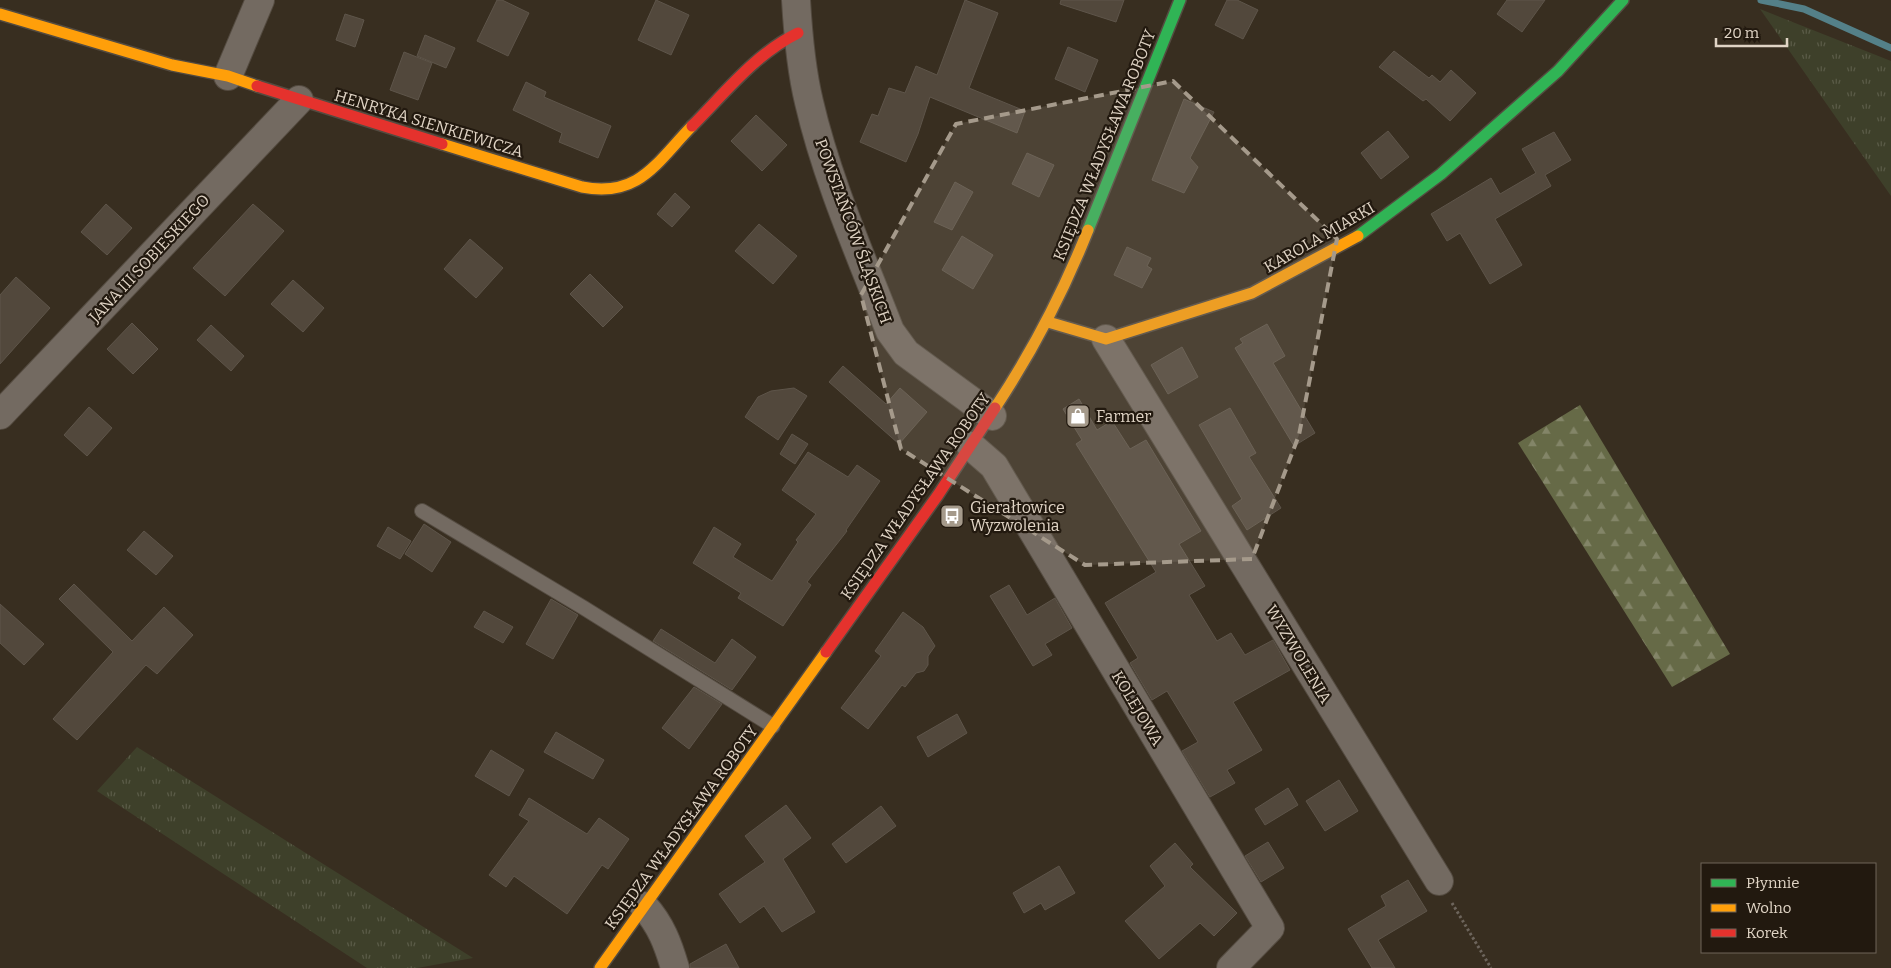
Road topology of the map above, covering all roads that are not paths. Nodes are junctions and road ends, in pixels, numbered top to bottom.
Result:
1 (260, 0) edge
2 (796, 0) edge
3 (1180, 0) edge
4 (1623, 0) edge
5 (0, 14) edge
6 (798, 33) junction
7 (228, 76) junction
8 (299, 100) junction
9 (1048, 322) junction
10 (1106, 340) junction
11 (0, 415) edge
12 (992, 416) junction
13 (971, 446) junction
14 (422, 511) dead end
15 (773, 726) junction
16 (1438, 881) road end
17 (644, 906) junction
18 (600, 968) edge
19 (675, 968) edge
20 (1231, 968) edge

1 - 7 street
2 - 6 street, POWSTAŃCÓW ŚLĄSKICH
3 - 9 street, KSIĘDZA WŁADYSŁAWA ROBOTY
4 - 10 street, KAROLA MIARKI
5 - 7 street, HENRYKA SIENKIEWICZA
6 - 8 street, HENRYKA SIENKIEWICZA
6 - 12 street, POWSTAŃCÓW ŚLĄSKICH
7 - 8 street, HENRYKA SIENKIEWICZA
8 - 11 street, JANA III SOBIESKIEGO
9 - 10 street
9 - 12 street, KSIĘDZA WŁADYSŁAWA ROBOTY
10 - 16 street, WYZWOLENIA
12 - 13 street, KSIĘDZA WŁADYSŁAWA ROBOTY
13 - 15 street, KSIĘDZA WŁADYSŁAWA ROBOTY
13 - 20 street, KOLEJOWA
14 - 15 lane
15 - 17 street, KSIĘDZA WŁADYSŁAWA ROBOTY
17 - 18 street, KSIĘDZA WŁADYSŁAWA ROBOTY
17 - 19 street

